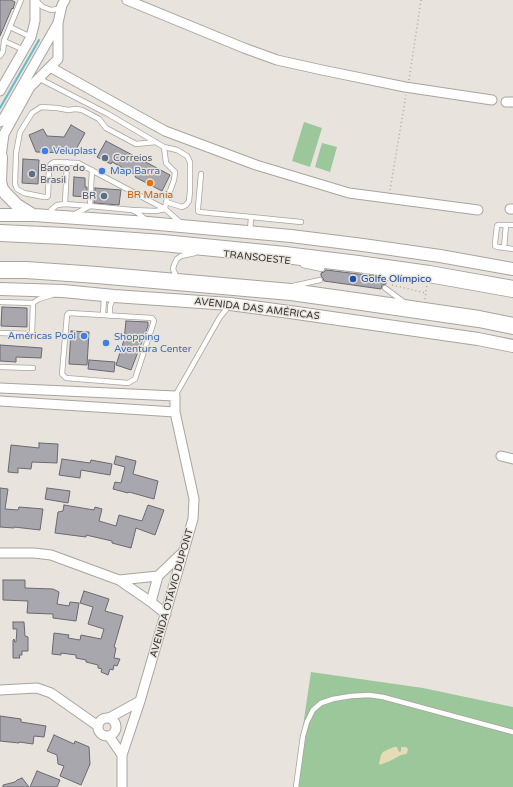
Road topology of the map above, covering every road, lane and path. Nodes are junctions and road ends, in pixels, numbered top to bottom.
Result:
1 (21, 0) edge
2 (35, 0) edge
3 (127, 0) edge
4 (421, 0) edge
5 (64, 3) edge
6 (58, 23) junction
7 (10, 27) junction
8 (31, 36) junction
9 (4, 41) junction
10 (24, 50) junction
11 (0, 56) edge
12 (50, 67) junction
13 (38, 78) junction
14 (408, 88) junction
15 (0, 91) edge
16 (492, 100) dead end
17 (0, 122) edge
18 (1, 138) edge
19 (156, 142) junction
20 (164, 147) junction
21 (0, 158) edge
22 (67, 162) junction
23 (50, 167) junction
24 (67, 168) junction
25 (92, 170) junction
26 (201, 174) dead end
27 (388, 198) junction
28 (166, 202) junction
29 (65, 204) junction
30 (90, 206) junction
31 (165, 209) junction
32 (51, 210) dead end
33 (132, 210) junction
34 (478, 210) dead end
35 (0, 215) edge
36 (34, 215) junction
37 (251, 217) junction
38 (70, 218) junction
39 (301, 222) dead end
40 (148, 223) junction
41 (506, 225) junction
42 (513, 225) edge
43 (186, 226) junction
44 (250, 232) junction
45 (0, 233) edge
46 (0, 238) edge
47 (50, 241) dead end
48 (504, 248) junction
49 (513, 249) edge
50 (181, 250) dead end
51 (201, 252) junction
52 (257, 258) dead end
53 (0, 266) edge
54 (327, 266) dead end
55 (322, 269) dead end
56 (513, 269) edge
57 (0, 270) edge
58 (381, 273) dead end
59 (176, 276) junction
60 (184, 277) dead end
61 (414, 277) junction
62 (386, 278) dead end
63 (320, 280) dead end
64 (252, 283) dead end
65 (427, 283) dead end
66 (392, 285) dead end
67 (290, 287) junction
68 (385, 288) dead end
69 (0, 289) edge
70 (513, 289) edge
71 (63, 292) junction
72 (426, 293) junction
73 (513, 294) edge
74 (109, 296) junction
75 (389, 301) dead end
76 (0, 302) edge
77 (397, 302) dead end
78 (405, 303) junction
79 (33, 304) junction
80 (230, 304) junction
81 (411, 304) dead end
82 (424, 304) joint
83 (103, 315) junction
84 (110, 316) junction
85 (513, 321) edge
86 (513, 326) edge
87 (0, 333) edge
88 (513, 346) edge
89 (0, 366) edge
90 (34, 368) dead end
91 (0, 388) edge
92 (175, 396) junction
93 (0, 401) edge
94 (175, 412) junction
95 (502, 456) dead end
96 (513, 458) edge
97 (184, 550) junction
98 (0, 553) edge
99 (158, 576) junction
100 (118, 580) junction
101 (151, 602) junction
102 (166, 614) junction
103 (0, 690) edge
104 (140, 701) junction
105 (109, 718) junction
106 (98, 726) junction
107 (513, 732) edge
108 (109, 736) junction
109 (122, 755) junction
110 (122, 786) edge
111 (296, 787) edge

1 - 7 lane
2 - 5 lane
2 - 8 street
3 - 14 street
4 - 14 path
5 - 6 street
6 - 12 street
6 - 17 street
7 - 8 lane
7 - 9 lane
8 - 10 street
9 - 10 lane
9 - 11 lane
10 - 15 street
12 - 13 street
12 - 27 street
13 - 18 street
13 - 19 lane
14 - 16 street
14 - 27 path
18 - 21 street
19 - 20 lane
19 - 23 lane
20 - 28 lane
20 - 28 lane
21 - 36 main road
22 - 23 lane
22 - 24 lane
22 - 25 lane
23 - 24 lane
24 - 29 lane
25 - 30 lane
25 - 31 lane
26 - 37 lane
27 - 34 street
28 - 31 lane
29 - 30 lane
29 - 32 lane
30 - 33 lane
30 - 38 lane
31 - 33 lane
31 - 43 lane
33 - 40 lane
35 - 36 main road
36 - 38 main road
37 - 39 lane
37 - 44 lane
38 - 40 main road
40 - 43 main road
41 - 42 lane
41 - 48 lane
41 - 48 lane
43 - 44 main road
44 - 56 main road
45 - 70 highway
46 - 47 lane
48 - 49 lane
50 - 51 lane, TRANSOESTE
51 - 52 lane, TRANSOESTE
51 - 59 lane
53 - 59 lane
54 - 55 lane, TRANSOESTE
57 - 86 highway, AVENIDA DAS AMÉRICAS
58 - 61 lane
59 - 60 lane
61 - 62 lane
61 - 73 lane
63 - 67 lane
64 - 67 lane
65 - 72 path
66 - 72 path
67 - 75 lane
68 - 78 lane
69 - 71 main road, AVENIDA DAS AMÉRICAS
71 - 74 main road, AVENIDA DAS AMÉRICAS
71 - 79 lane
72 - 82 path
74 - 80 main road, AVENIDA DAS AMÉRICAS
74 - 83 lane
74 - 84 lane
76 - 79 lane
77 - 78 lane
78 - 81 lane
79 - 87 lane
80 - 88 main road, AVENIDA DAS AMÉRICAS
80 - 92 lane
82 - 85 lane
83 - 84 lane
83 - 84 lane
89 - 90 lane
91 - 92 street
92 - 94 street, AVENIDA OTÁVIO DUPONT
93 - 94 street
94 - 97 street, AVENIDA OTÁVIO DUPONT
95 - 96 street
97 - 99 street
97 - 102 street, AVENIDA OTÁVIO DUPONT
98 - 100 street
99 - 100 street
99 - 101 street
100 - 101 street
101 - 102 street
102 - 104 street, AVENIDA OTÁVIO DUPONT
103 - 106 street
104 - 105 street
104 - 109 street, AVENIDA OTÁVIO DUPONT
105 - 106 street
105 - 108 street
106 - 108 street
107 - 111 lane
108 - 109 street
109 - 110 street, AVENIDA OTÁVIO DUPONT

